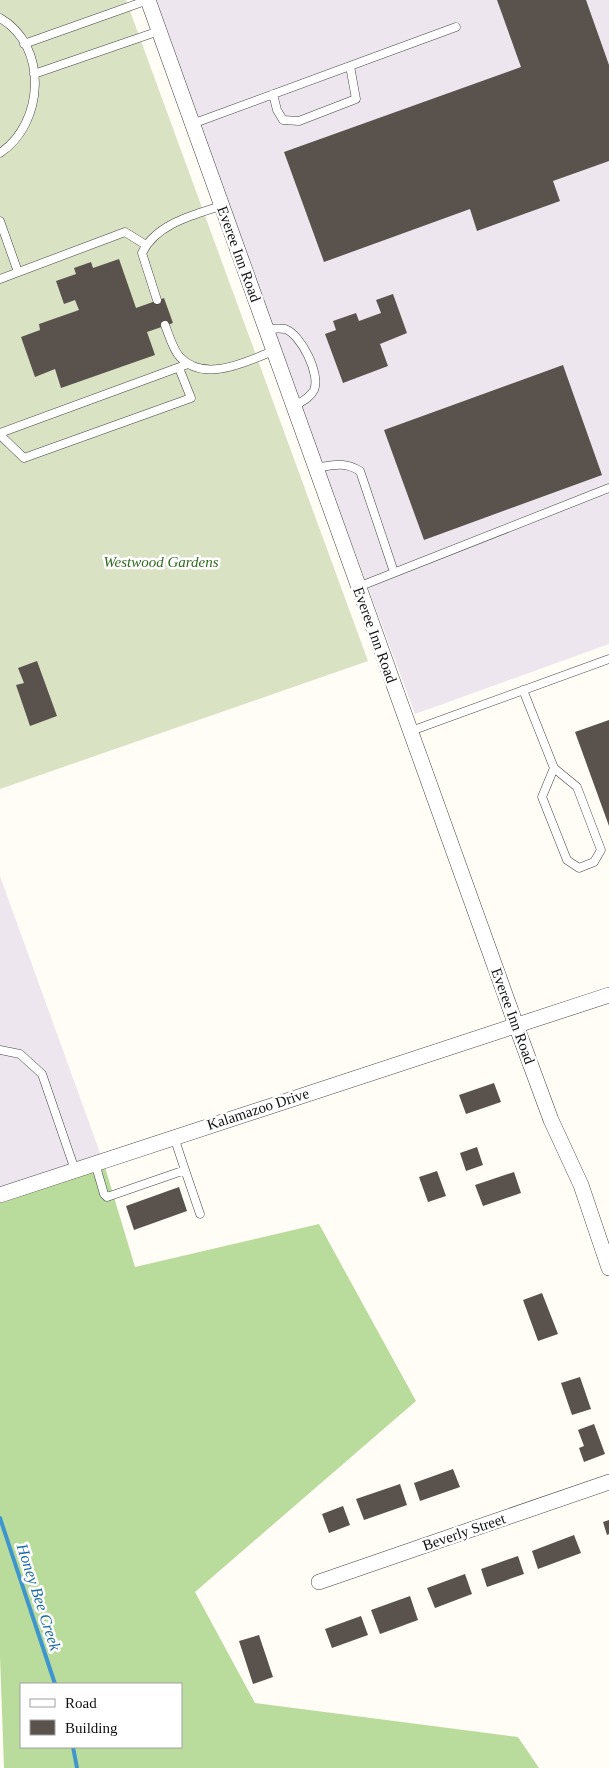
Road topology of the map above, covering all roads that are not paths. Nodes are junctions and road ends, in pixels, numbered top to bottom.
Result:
1 (148, 0) edge
2 (0, 18) edge
3 (456, 27) dead end
4 (159, 31) junction
5 (24, 44) junction
6 (350, 66) junction
7 (34, 74) junction
8 (273, 94) junction
9 (192, 124) junction
10 (0, 153) edge
11 (221, 206) junction
12 (0, 221) edge
13 (146, 244) junction
14 (18, 272) junction
15 (0, 279) edge
16 (157, 300) dead end
17 (165, 325) dead end
18 (266, 329) junction
19 (273, 351) junction
20 (188, 364) junction
21 (179, 368) junction
22 (293, 407) junction
23 (0, 434) edge
24 (315, 468) junction
25 (609, 488) edge
26 (394, 572) junction
27 (358, 586) junction
28 (609, 659) edge
29 (523, 690) junction
30 (410, 731) junction
31 (554, 768) junction
32 (609, 995) edge
33 (516, 1025) junction
34 (0, 1050) edge
35 (174, 1137) junction
36 (95, 1163) junction
37 (75, 1170) junction
38 (185, 1170) junction
39 (0, 1195) edge
40 (200, 1214) dead end
41 (609, 1268) edge
42 (609, 1482) edge
43 (319, 1582) dead end

1 - 4 street, Everee Inn Road
1 - 5 lane
2 - 5 lane
3 - 6 lane
4 - 7 lane
4 - 9 street, Everee Inn Road
5 - 7 lane
6 - 8 lane
6 - 8 lane
7 - 10 lane
8 - 9 lane
9 - 11 street, Everee Inn Road
11 - 13 lane
11 - 18 street, Everee Inn Road
12 - 14 lane
13 - 14 lane
13 - 16 lane
14 - 15 lane
17 - 20 lane
18 - 19 street, Everee Inn Road
18 - 22 lane
19 - 20 lane
19 - 22 street, Everee Inn Road
20 - 21 lane
21 - 23 lane
21 - 23 lane
22 - 24 street, Everee Inn Road
24 - 26 lane
24 - 27 street, Everee Inn Road
25 - 26 lane
26 - 27 lane
27 - 30 street, Everee Inn Road
28 - 29 lane
29 - 30 lane
29 - 31 lane
30 - 33 street, Everee Inn Road
31 - 31 lane
32 - 33 street, Kalamazoo Drive
33 - 35 street, Kalamazoo Drive
33 - 41 street, Everee Inn Road
34 - 37 lane
35 - 36 street, Kalamazoo Drive
35 - 38 lane
36 - 37 street, Kalamazoo Drive
36 - 38 lane
37 - 39 street, Kalamazoo Drive
38 - 40 lane
42 - 43 street, Beverly Street

